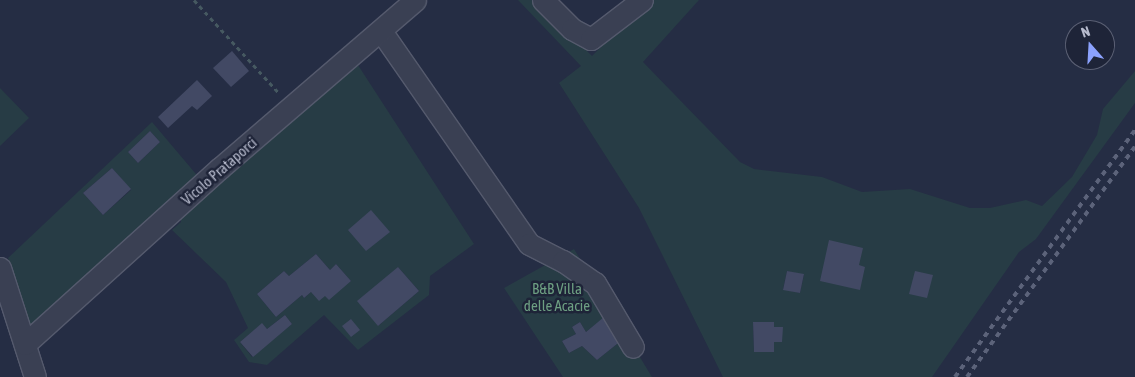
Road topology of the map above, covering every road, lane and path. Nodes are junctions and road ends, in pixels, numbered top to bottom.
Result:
1 (194, 0) edge
2 (415, 0) edge
3 (543, 0) edge
4 (642, 0) edge
5 (381, 31) junction
6 (292, 108) junction
7 (0, 268) edge
8 (25, 344) junction
9 (633, 347) dead end
10 (35, 377) edge

1 - 6 path
2 - 5 street, Vicolo Prataporci
3 - 4 street
5 - 6 street, Vicolo Prataporci
5 - 9 street
6 - 8 street, Vicolo Prataporci
7 - 8 street
8 - 10 street

